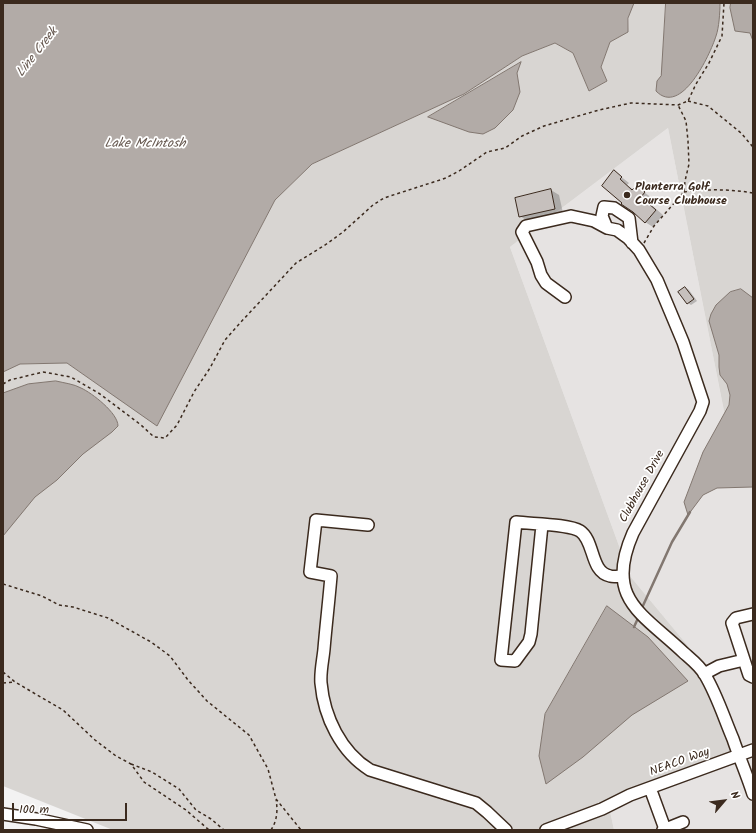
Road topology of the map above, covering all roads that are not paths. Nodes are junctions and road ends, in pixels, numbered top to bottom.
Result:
1 (607, 228) junction
2 (636, 246) junction
3 (565, 297) dead end
4 (368, 525) dead end
5 (542, 525) junction
6 (622, 576) junction
7 (753, 614) edge
8 (744, 660) junction
9 (704, 674) junction
10 (753, 677) edge
11 (753, 750) edge
12 (738, 755) junction
13 (650, 788) junction
14 (753, 794) edge
15 (3, 814) edge
16 (683, 822) dead end
17 (87, 830) edge
18 (506, 830) edge
19 (546, 830) edge
20 (664, 830) edge

1 - 2 street, Clubhouse Drive
1 - 2 street
1 - 3 street, Clubhouse Drive
2 - 6 street, Clubhouse Drive
4 - 18 street
5 - 5 street
5 - 6 street
6 - 9 street, Clubhouse Drive
7 - 8 street
8 - 9 street
8 - 10 street
9 - 12 street, Clubhouse Drive
11 - 12 street, NEACO Way
12 - 13 street, NEACO Way
12 - 14 street, Clubhouse Drive
13 - 19 street, NEACO Way
13 - 20 street
15 - 17 street
16 - 20 street

